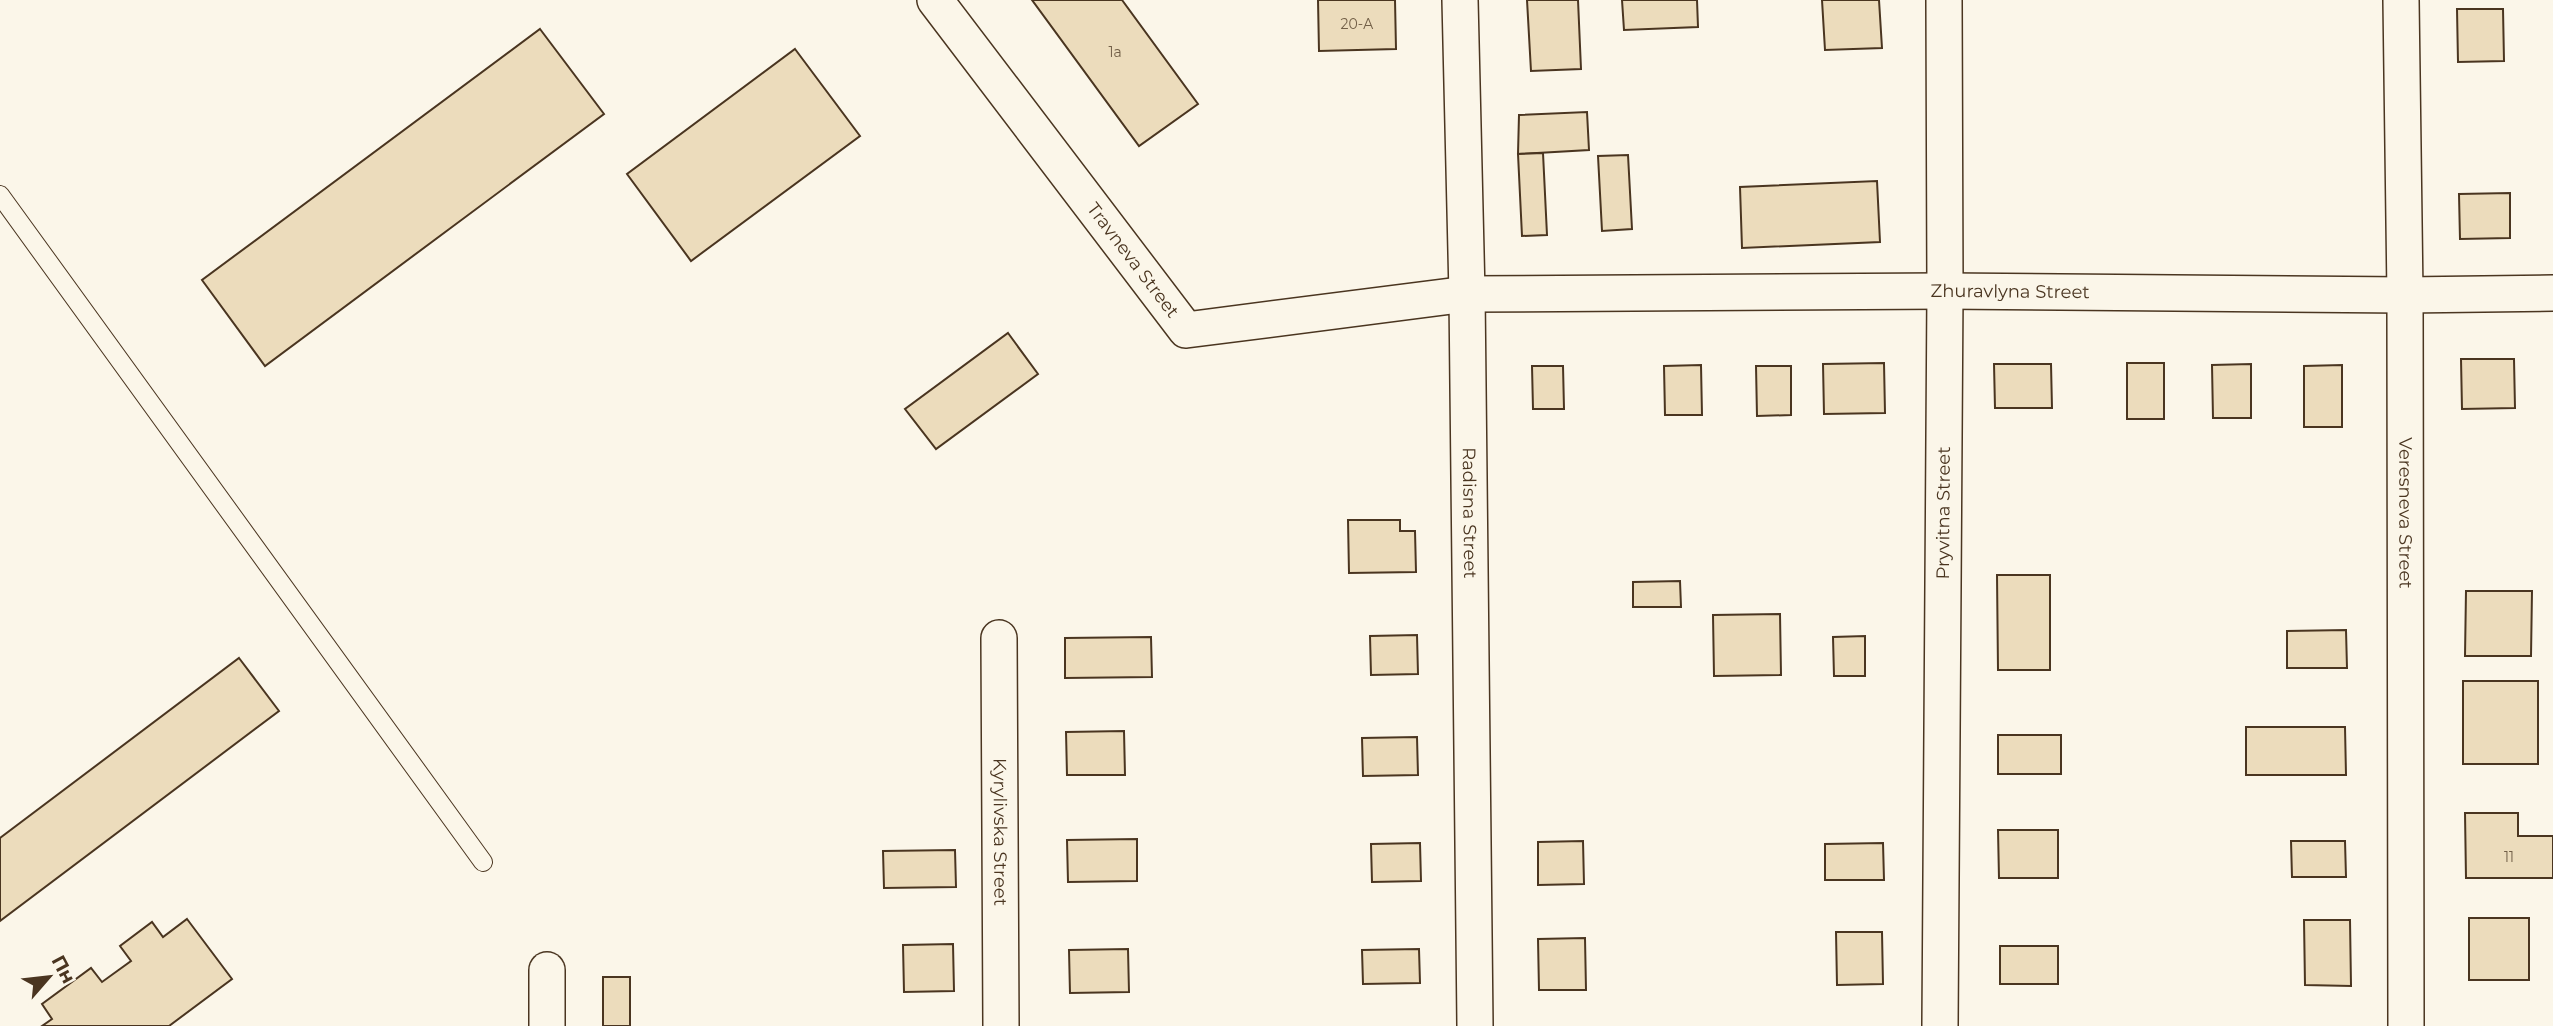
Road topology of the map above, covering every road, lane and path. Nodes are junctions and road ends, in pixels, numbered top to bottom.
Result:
1 (935, 0) edge
2 (1460, 0) edge
3 (1944, 0) edge
4 (2401, 0) edge
5 (0, 195) edge
6 (1945, 291) junction
7 (2553, 293) edge
8 (1467, 294) junction
9 (2405, 295) junction
10 (999, 638) dead end
11 (483, 862) dead end
12 (547, 970) dead end
13 (547, 1026) edge
14 (1001, 1026) edge
15 (1475, 1026) edge
16 (1940, 1026) edge
17 (2406, 1026) edge

1 - 8 street, Travneva Street
2 - 8 street, Radisna Street
3 - 6 street, Pryvitna Street
4 - 9 street, Veresneva Street
5 - 11 lane
6 - 8 street, Zhuravlyna Street
6 - 9 street, Zhuravlyna Street
6 - 16 street, Pryvitna Street
7 - 9 street, Zhuravlyna Street
8 - 15 street, Radisna Street
9 - 17 street, Veresneva Street
10 - 14 street, Kyrylivska Street
12 - 13 street

